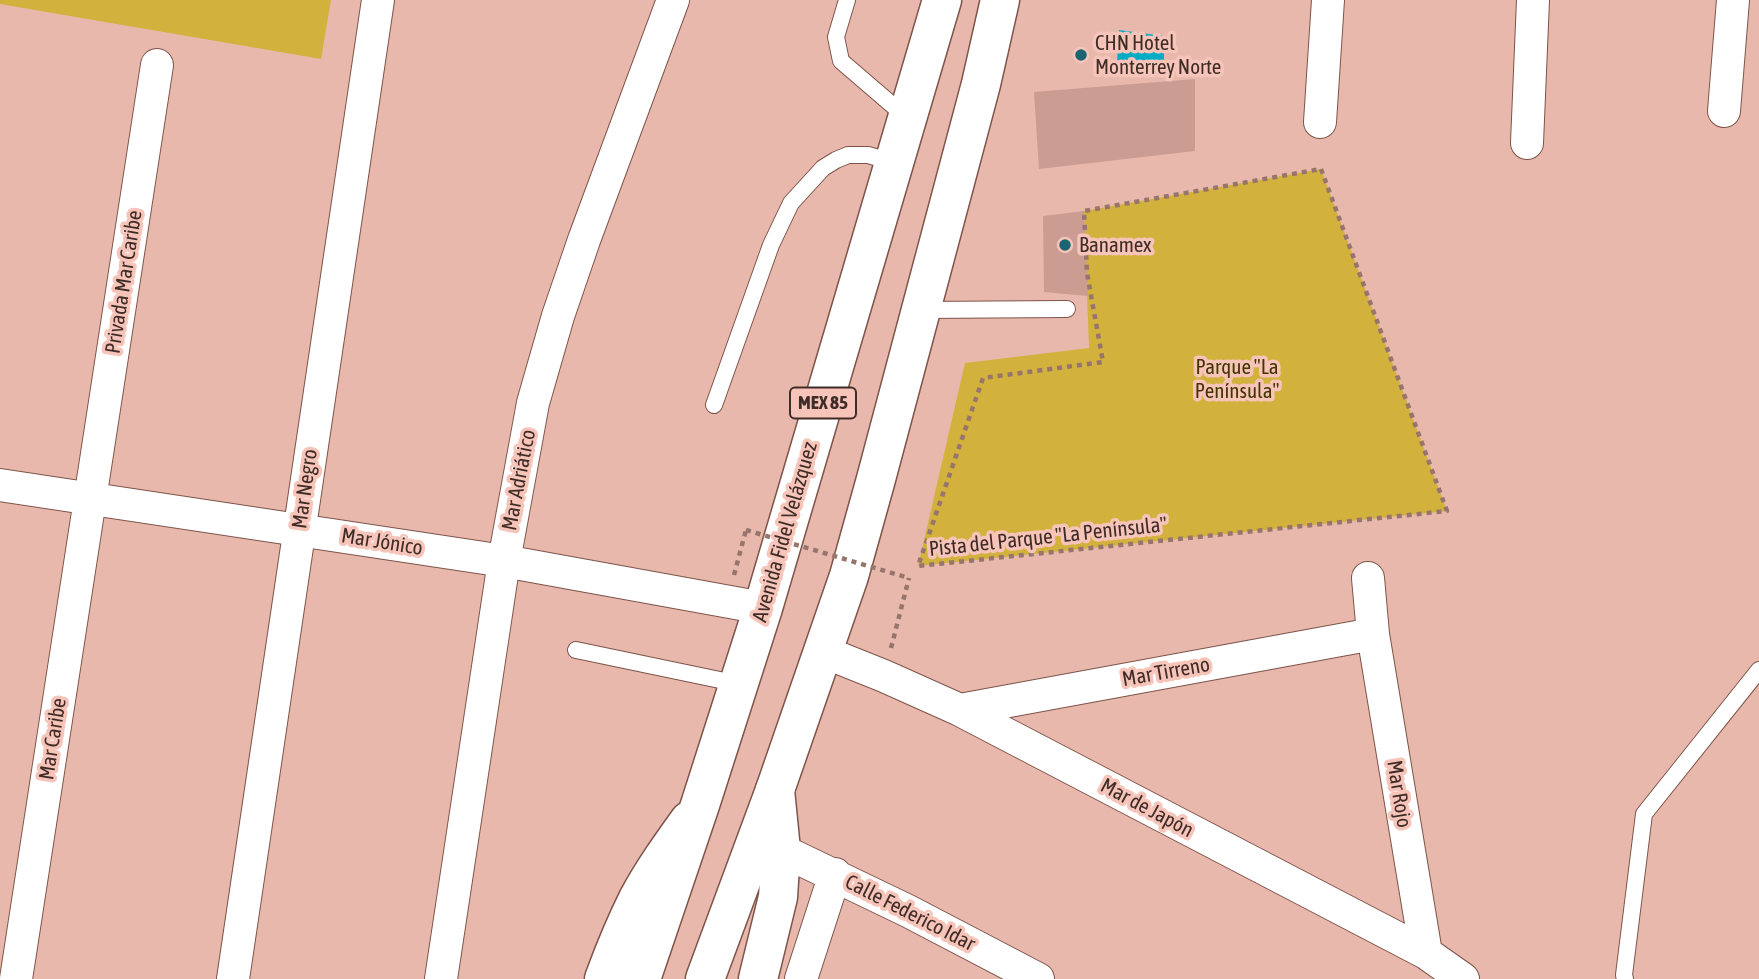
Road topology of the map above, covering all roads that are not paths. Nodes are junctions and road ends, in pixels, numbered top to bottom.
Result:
1 (378, 0) edge
2 (673, 0) edge
3 (847, 0) edge
4 (942, 0) edge
5 (1000, 0) edge
6 (1328, 0) edge
7 (1533, 0) edge
8 (1733, 0) edge
9 (157, 65) dead end
10 (1724, 111) dead end
11 (907, 117) junction
12 (1320, 122) dead end
13 (1527, 143) dead end
14 (894, 162) junction
15 (1067, 309) dead end
16 (921, 310) junction
17 (714, 405) dead end
18 (0, 485) edge
19 (90, 498) junction
20 (299, 530) junction
21 (504, 561) junction
22 (1368, 578) dead end
23 (763, 608) junction
24 (1373, 634) junction
25 (576, 650) dead end
26 (824, 652) junction
27 (1759, 670) edge
28 (739, 684) junction
29 (960, 710) junction
30 (775, 790) junction
31 (700, 805) junction
32 (781, 850) junction
33 (835, 874) junction
34 (1426, 953) junction
35 (1000, 970) edge
36 (16, 979) edge
37 (233, 979) edge
38 (441, 979) edge
39 (604, 979) edge
40 (641, 979) edge
41 (705, 979) edge
42 (758, 979) edge
43 (801, 979) edge
44 (1038, 979) edge
45 (1463, 979) edge
46 (1625, 979) edge

1 - 20 street, Mar Negro
2 - 21 street, Mar Adriático
3 - 11 lane
4 - 11 main road, Avenida Fidel Velázquez / MEX 85
5 - 16 main road
6 - 12 street
7 - 13 street
8 - 10 street
9 - 19 street, Privada Mar Caribe
11 - 14 main road, Avenida Fidel Velázquez / MEX 85
14 - 17 lane
14 - 23 main road, Avenida Fidel Velázquez / MEX 85
15 - 16 lane
16 - 26 main road
18 - 19 street, Mar Jónico
19 - 20 street, Mar Jónico
19 - 36 street, Mar Caribe
20 - 21 street, Mar Jónico
20 - 37 street, Mar Negro
21 - 23 street, Mar Jónico
21 - 38 street, Mar Adriático
22 - 24 street, Mar Rojo
23 - 28 main road, Avenida Fidel Velázquez / MEX 85
24 - 29 street, Mar Tirreno
24 - 34 street, Mar Rojo
25 - 28 lane
26 - 29 street, Mar de Japón
26 - 30 main road
27 - 46 lane
28 - 31 main road, Avenida Fidel Velázquez / MEX 85
29 - 34 street, Mar de Japón
30 - 32 main road
30 - 41 main road
31 - 39 main road
31 - 40 main road, Avenida Fidel Velázquez / MEX 85
32 - 33 street, Calle Federico Idar
32 - 42 main road
33 - 35 street, Calle Federico Idar
33 - 43 street
34 - 45 street, Mar de Japón
35 - 44 street, Calle Federico Idar

